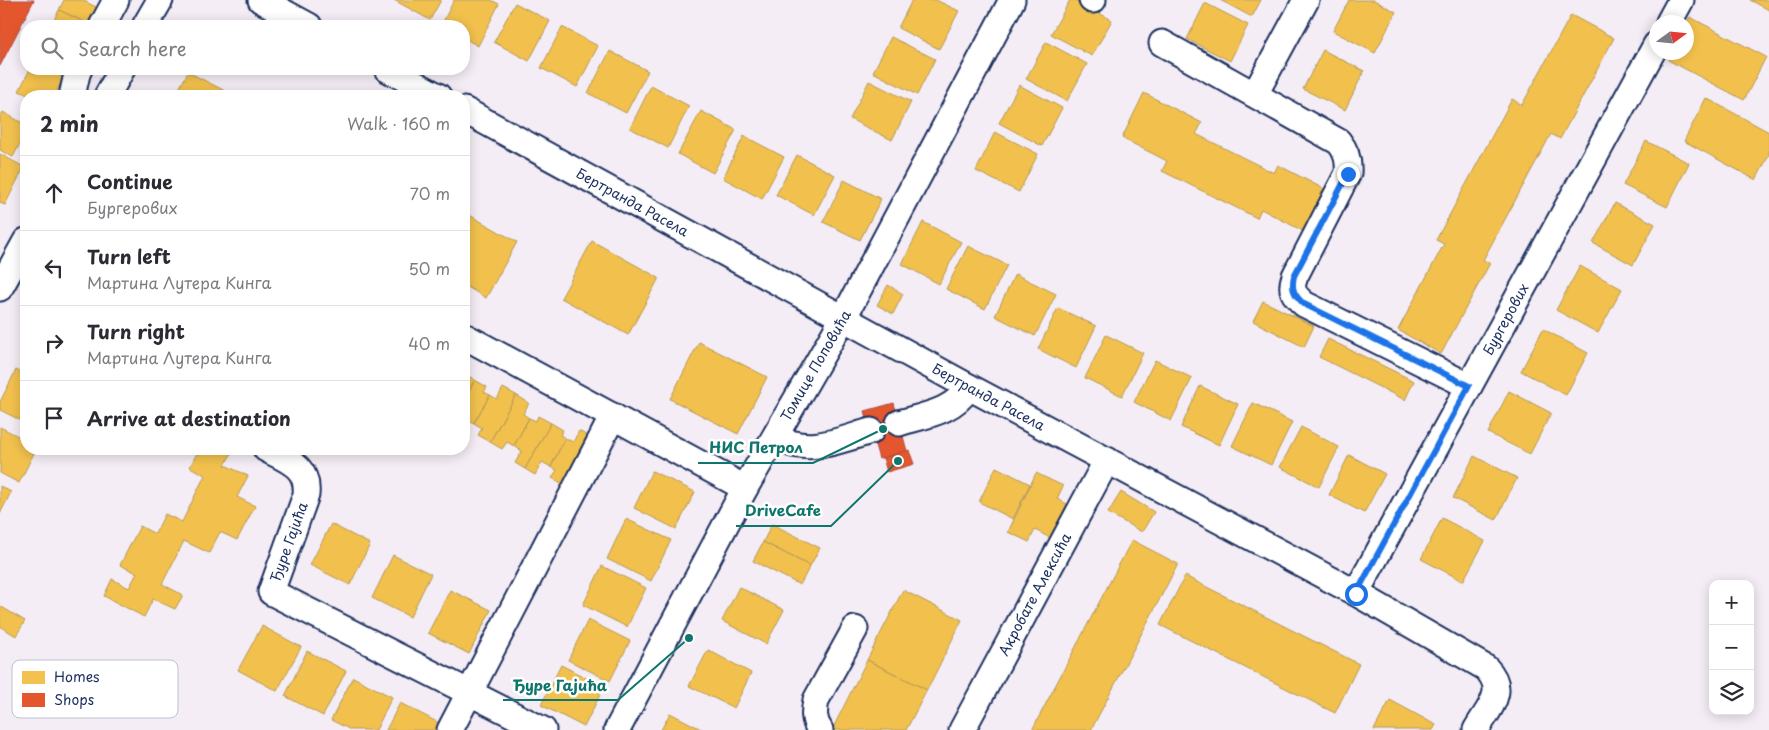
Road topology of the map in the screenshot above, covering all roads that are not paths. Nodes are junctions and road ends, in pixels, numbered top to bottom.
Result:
1 (116, 0) edge
2 (160, 0) edge
3 (261, 0) edge
4 (1012, 0) edge
5 (1306, 0) edge
6 (1681, 0) edge
7 (1673, 15) edge
8 (105, 20) edge
9 (148, 20) edge
10 (298, 20) edge
11 (1162, 43) dead end
12 (1649, 58) edge
13 (77, 75) edge
14 (119, 75) edge
15 (399, 75) edge
16 (74, 90) edge
17 (110, 90) edge
18 (427, 90) edge
19 (1255, 94) junction
20 (470, 113) edge
21 (20, 253) edge
22 (0, 288) edge
23 (844, 317) junction
24 (470, 339) edge
25 (1469, 386) junction
26 (969, 387) junction
27 (613, 416) junction
28 (899, 423) dead end
29 (871, 431) dead end
30 (774, 437) junction
31 (276, 455) edge
32 (1107, 460) junction
33 (746, 488) junction
34 (1356, 594) junction
35 (855, 629) dead end
36 (470, 693) junction
37 (450, 730) edge
38 (543, 730) edge
39 (617, 730) edge
40 (820, 730) edge
41 (962, 730) edge
42 (1476, 730) edge

1 - 8 street
2 - 9 street
3 - 10 street
4 - 23 street, Томице Поповића
5 - 19 street
6 - 7 street
11 - 19 street
12 - 25 street, Бургерових
13 - 16 street
14 - 17 street
15 - 18 street
19 - 25 street
20 - 23 street, Бертранда Расела
21 - 22 street
23 - 26 street, Бертранда Расела
23 - 30 street, Томице Поповића
24 - 27 street
25 - 34 street, Бургерових
26 - 28 street
26 - 32 street, Бертранда Расела
27 - 33 street
27 - 36 street
29 - 30 street
30 - 33 street, Томице Поповића
31 - 36 street, Ђуре Гајића
32 - 34 street, Бертранда Расела
32 - 41 street, Акробате Алексића
33 - 39 street, Томице Поповића
34 - 42 street, Бертранда Расела
35 - 40 street
36 - 37 street
36 - 38 street, Ђуре Гајића

